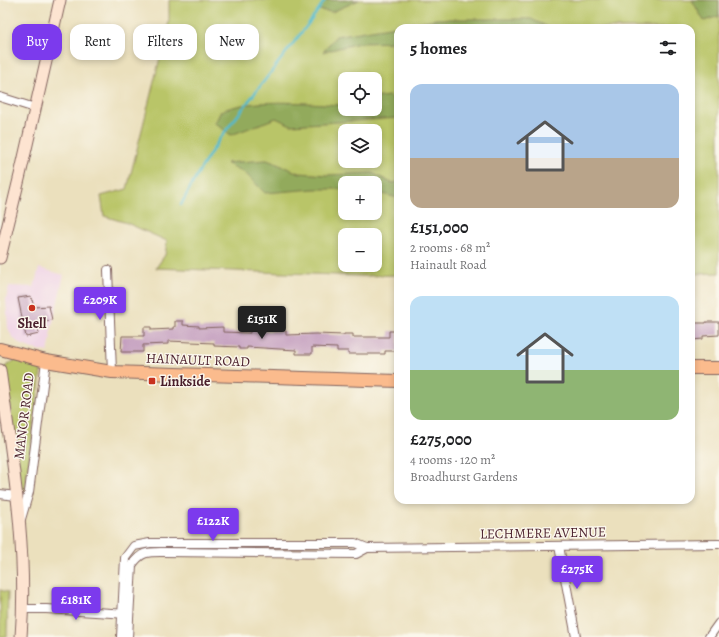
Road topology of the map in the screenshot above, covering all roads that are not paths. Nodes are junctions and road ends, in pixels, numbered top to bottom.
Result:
1 (60, 0) edge
2 (0, 97) edge
3 (35, 108) junction
4 (0, 258) edge
5 (108, 270) dead end
6 (0, 349) edge
7 (46, 361) junction
8 (695, 368) edge
9 (719, 368) edge
10 (0, 370) edge
11 (112, 372) junction
12 (394, 381) edge
13 (0, 494) edge
14 (16, 496) junction
15 (20, 521) junction
16 (164, 542) junction
17 (259, 543) junction
18 (719, 544) edge
19 (558, 546) junction
20 (367, 548) junction
21 (164, 552) junction
22 (260, 553) junction
23 (23, 609) junction
24 (126, 613) junction
25 (719, 623) edge
26 (21, 637) edge
27 (121, 637) edge
28 (128, 637) edge
29 (576, 637) edge
30 (709, 637) edge

1 - 3 main road
2 - 3 street
3 - 4 main road
5 - 11 street
6 - 7 main road, HAINAULT ROAD
7 - 11 main road, HAINAULT ROAD
7 - 15 street, MANOR ROAD
8 - 9 main road
10 - 14 main road, MANOR ROAD
11 - 12 main road, HAINAULT ROAD
13 - 14 street
14 - 15 main road, MANOR ROAD
15 - 23 main road, MANOR ROAD
16 - 17 street, LECHMERE AVENUE
16 - 21 street
16 - 24 street, LECHMERE AVENUE
17 - 20 street, LECHMERE AVENUE
17 - 22 street
18 - 19 street, LECHMERE AVENUE
19 - 20 street, LECHMERE AVENUE
19 - 29 street
20 - 22 street, LECHMERE AVENUE
21 - 22 street, LECHMERE AVENUE
21 - 24 street, LECHMERE AVENUE
23 - 24 street
23 - 26 main road, MANOR ROAD
24 - 27 street
24 - 28 street
25 - 30 street

